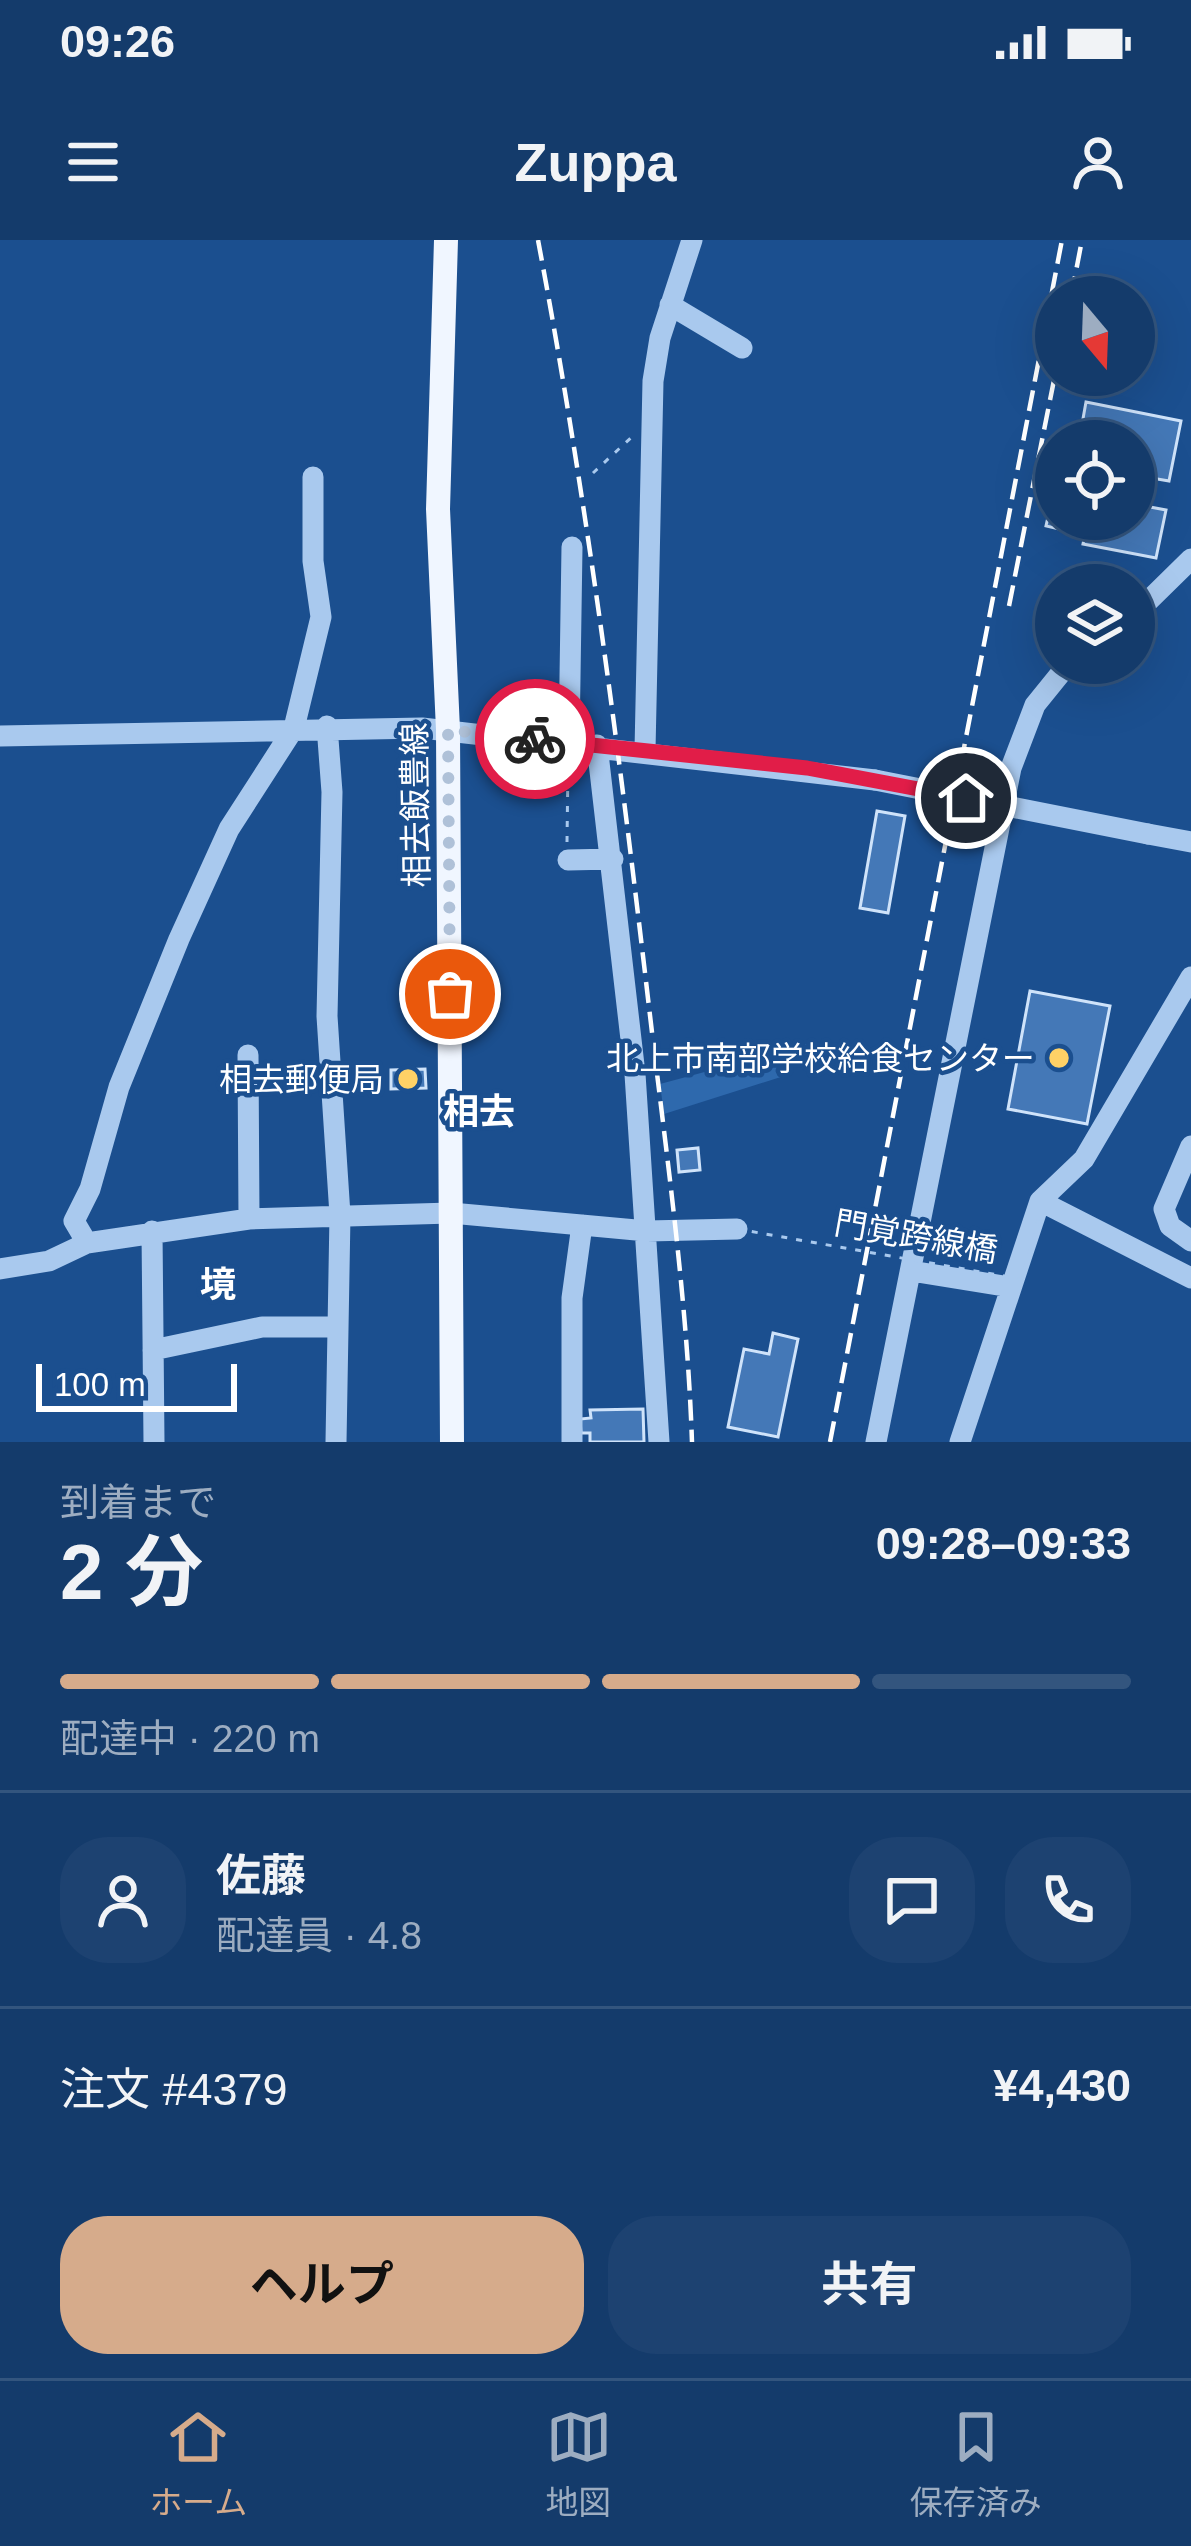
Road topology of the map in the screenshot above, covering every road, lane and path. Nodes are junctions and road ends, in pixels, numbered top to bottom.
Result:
1 (692, 240) edge
2 (440, 242) edge
3 (670, 305) junction
4 (742, 347) dead end
5 (650, 420) junction
6 (593, 473) dead end
7 (313, 477) dead end
8 (572, 547) dead end
9 (1191, 559) edge
10 (1155, 594) edge
11 (1052, 684) edge
12 (328, 726) junction
13 (294, 728) junction
14 (448, 730) junction
15 (0, 736) edge
16 (569, 742) junction
17 (597, 745) junction
18 (645, 750) junction
19 (1191, 842) edge
20 (568, 860) joint
21 (613, 860) junction
22 (1191, 977) edge
23 (248, 1055) dead end
24 (1191, 1146) edge
25 (1036, 1211) junction
26 (451, 1213) junction
27 (340, 1215) junction
28 (249, 1219) junction
29 (582, 1225) junction
30 (737, 1228) joint
31 (152, 1231) junction
32 (646, 1231) junction
33 (1191, 1241) edge
34 (87, 1244) junction
35 (0, 1269) edge
36 (911, 1270) junction
37 (1191, 1278) edge
38 (1010, 1287) junction
39 (334, 1327) junction
40 (153, 1350) junction
41 (154, 1442) edge
42 (336, 1442) edge
43 (452, 1442) edge
44 (572, 1442) edge
45 (659, 1442) edge
46 (876, 1442) edge
47 (960, 1442) edge

1 - 3 street
2 - 14 main road, 相去飯豊線
3 - 4 street
3 - 5 street
5 - 6 path
5 - 18 street
7 - 13 street
8 - 16 street
9 - 10 street
11 - 36 street
12 - 13 street
12 - 14 street
12 - 27 street
13 - 15 street
13 - 34 street
14 - 16 street
14 - 26 main road, 相去飯豊線
16 - 17 street
16 - 20 path
17 - 18 street
17 - 21 street
18 - 19 street, bridge
20 - 21 street
21 - 32 street
22 - 25 street
23 - 28 street
24 - 33 street
25 - 30 path, 門覚跨線橋, bridge
25 - 37 street
25 - 38 street
26 - 27 street
26 - 29 street
26 - 43 main road, 相去飯豊線
27 - 28 street
27 - 39 street
28 - 31 street
29 - 32 street
29 - 44 street
30 - 32 street
31 - 34 street
31 - 40 street
32 - 45 street
34 - 35 street
36 - 38 street
36 - 46 street
38 - 47 street
39 - 40 street
39 - 42 street
40 - 41 street

